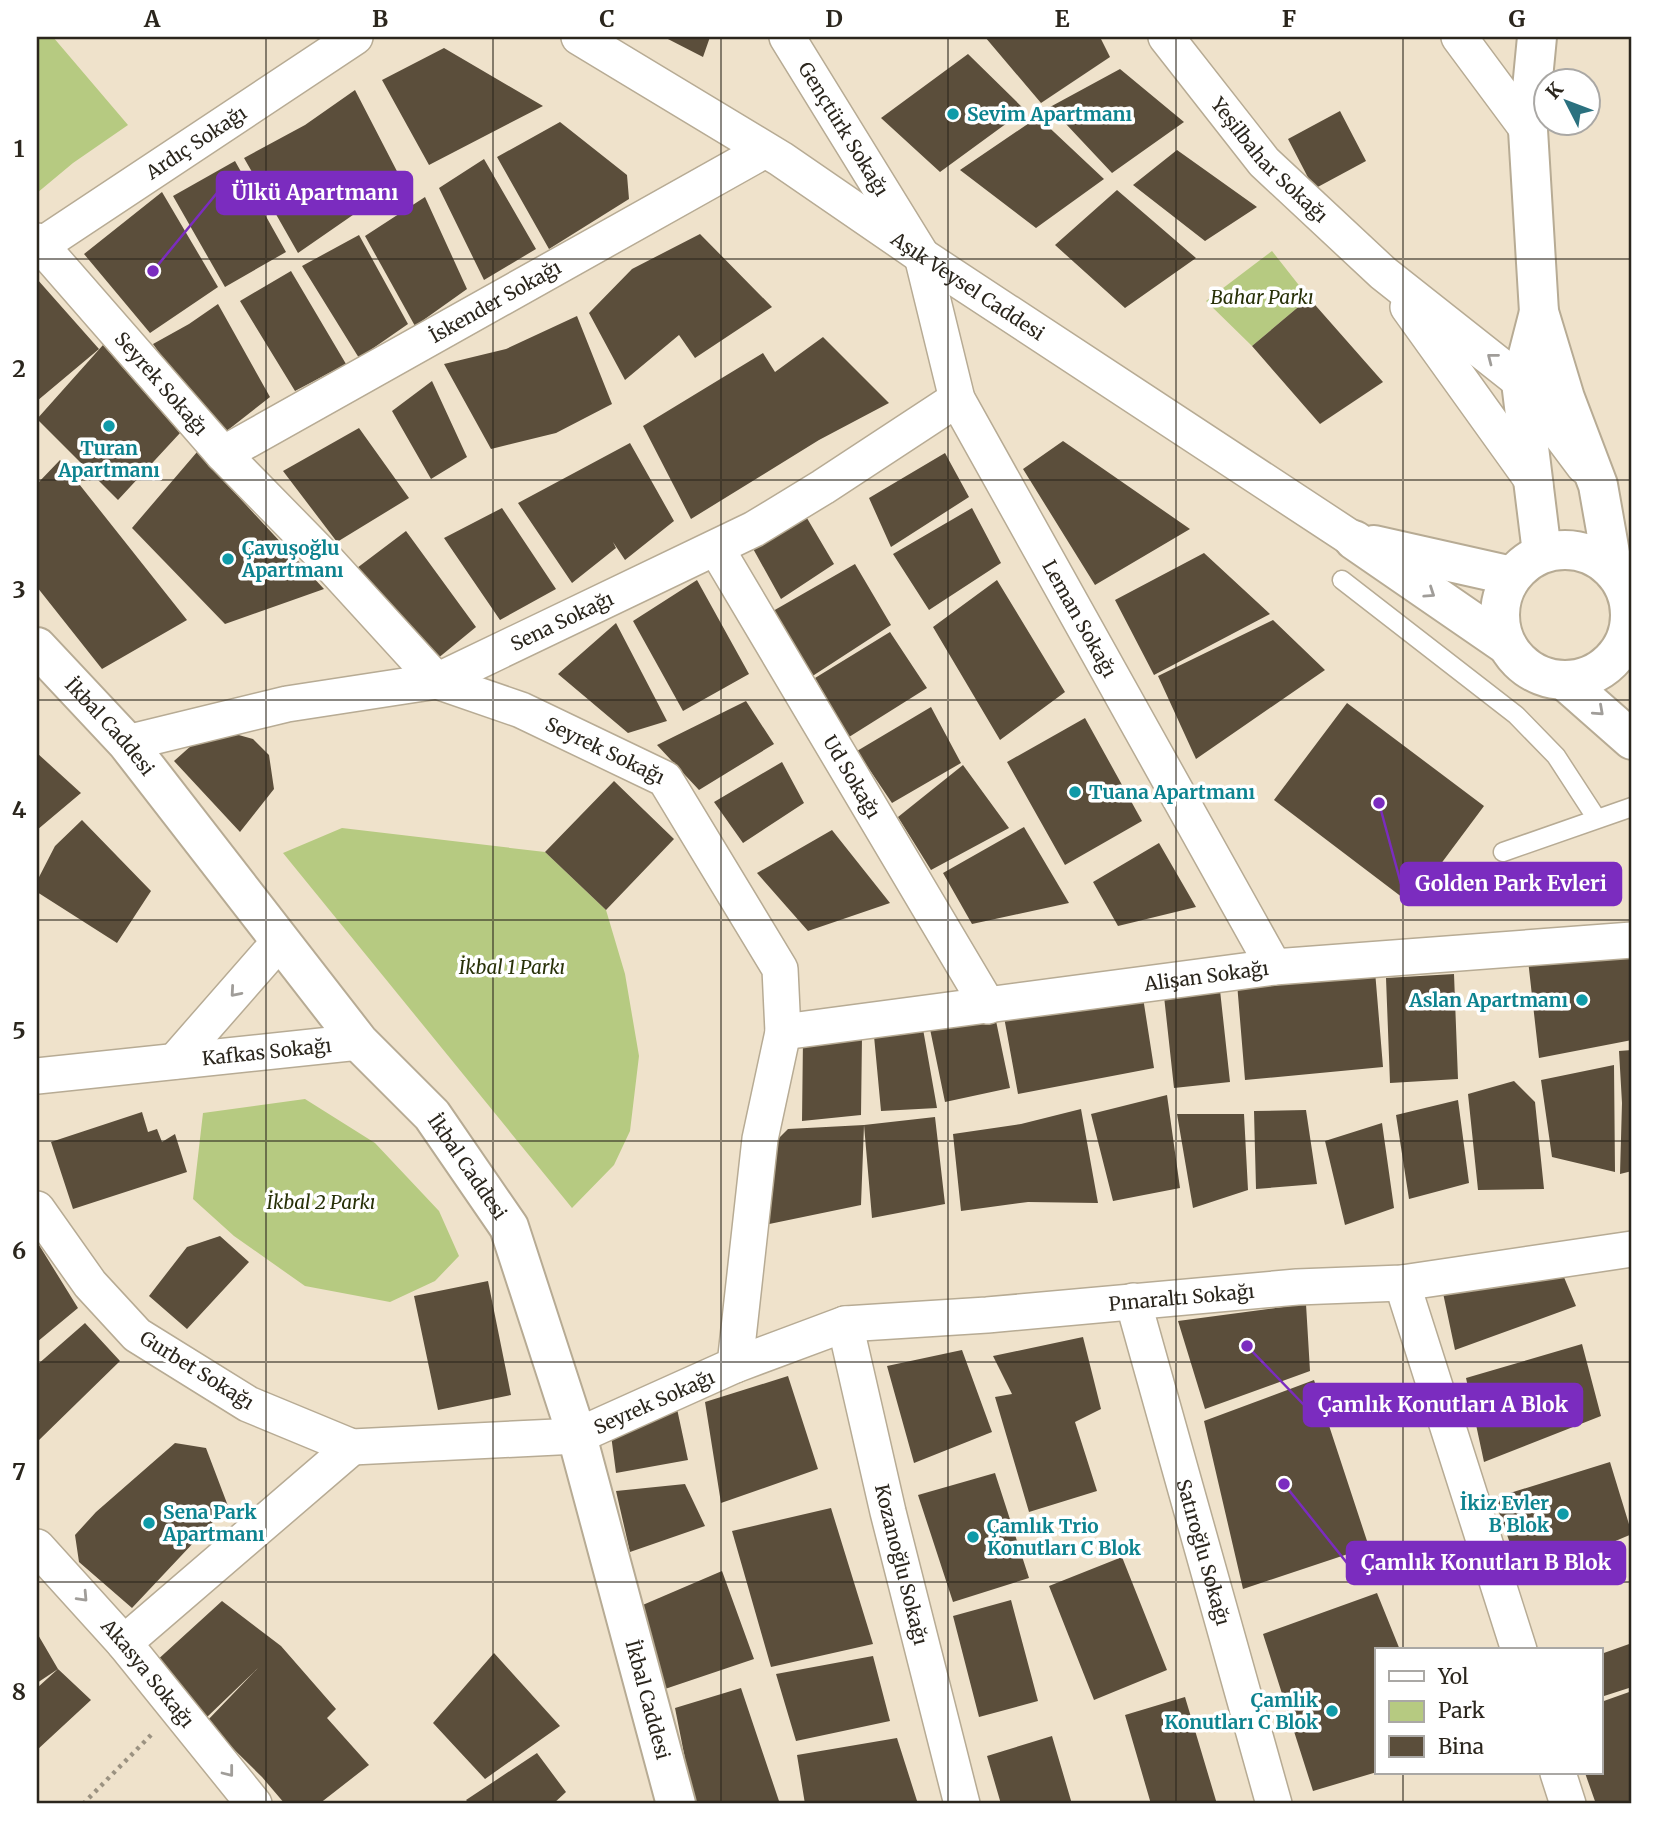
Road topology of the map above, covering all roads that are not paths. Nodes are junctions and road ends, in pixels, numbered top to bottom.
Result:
1 (355, 37) edge
2 (579, 37) edge
3 (787, 37) edge
4 (1166, 37) edge
5 (1459, 37) edge
6 (1537, 37) edge
7 (1528, 130) junction
8 (765, 150) junction
9 (38, 244) edge
10 (922, 256) junction
11 (1383, 273) junction
12 (1539, 312) junction
13 (1521, 382) junction
14 (957, 399) junction
15 (223, 454) junction
16 (1535, 484) junction
17 (1598, 485) junction
18 (1353, 540) junction
19 (716, 548) junction
20 (1542, 553) junction
21 (1613, 570) junction
22 (1512, 576) junction
23 (1342, 580) dead end
24 (1505, 644) junction
25 (37, 647) edge
26 (1627, 666) edge
27 (437, 681) junction
28 (1565, 681) junction
29 (1632, 740) edge
30 (127, 743) junction
31 (1632, 807) edge
32 (1597, 819) junction
33 (1503, 852) dead end
34 (1632, 940) edge
35 (280, 941) junction
36 (1274, 967) junction
37 (988, 1006) junction
38 (783, 1032) junction
39 (359, 1042) junction
40 (175, 1061) junction
41 (37, 1076) edge
42 (37, 1209) edge
43 (1632, 1249) edge
44 (1402, 1283) junction
45 (1133, 1301) junction
46 (845, 1324) junction
47 (735, 1365) junction
48 (577, 1436) junction
49 (352, 1447) junction
50 (37, 1547) edge
51 (124, 1643) junction
52 (1518, 1648) edge
53 (1558, 1774) edge
54 (254, 1804) edge
55 (676, 1804) edge
56 (962, 1804) edge
57 (1274, 1804) edge
58 (1568, 1804) edge

1 - 9 street, Ardıç Sokağı
2 - 8 street, Aşık Veysel Caddesi
3 - 10 street, Gençtürk Sokağı
4 - 11 street, Yeşilbahar Sokağı
5 - 7 street
6 - 7 street
7 - 12 street
8 - 10 street, Aşık Veysel Caddesi
8 - 15 street, İskender Sokağı
9 - 15 street, Seyrek Sokağı
10 - 14 street, Leman Sokağı
10 - 18 street, Aşık Veysel Caddesi
13 -> 11 street, Yeşilbahar Sokağı
11 - 16 street, Yeşilbahar Sokağı
12 - 13 street
12 - 17 street
13 - 16 street
13 - 17 street, Yeşilbahar Sokağı
14 - 19 street, Sena Sokağı
14 - 36 street, Leman Sokağı
15 - 27 street, Seyrek Sokağı
16 - 20 street
17 - 21 street
18 - 22 street, Aşık Veysel Caddesi
18 -> 24 street, Aşık Veysel Caddesi
19 - 27 street, Sena Sokağı
19 - 37 street, Ud Sokağı
20 - 21 street
20 - 22 street
21 - 26 street
22 - 24 street
23 - 32 lane
24 - 28 street
25 - 30 street, İkbal Caddesi
26 - 28 street
27 - 30 street, Sena Sokağı
27 - 38 street, Seyrek Sokağı
28 -> 29 street
30 - 35 street, İkbal Caddesi
31 - 32 lane
32 - 33 lane
34 - 36 street, Alişan Sokağı
35 - 39 street, İkbal Caddesi
35 -> 40 street, Kafkas Sokağı
36 - 37 street, Alişan Sokağı
37 - 38 street, Alişan Sokağı
38 - 47 street, Seyrek Sokağı
39 - 40 street, Kafkas Sokağı
39 - 48 street, İkbal Caddesi
40 - 41 street, Kafkas Sokağı
42 - 49 street, Gurbet Sokağı
43 - 44 street, Pınaraltı Sokağı
44 - 45 street, Pınaraltı Sokağı
44 - 52 street
45 - 46 street, Pınaraltı Sokağı
45 - 57 street, Satıroğlu Sokağı
46 - 47 street, Pınaraltı Sokağı
46 - 56 street, Kozanoğlu Sokağı
47 - 48 street, Seyrek Sokağı
48 - 49 street, Gurbet Sokağı
48 - 55 street, İkbal Caddesi
49 - 51 street
50 -> 51 street, Akasya Sokağı
51 -> 54 street, Akasya Sokağı
53 - 58 street

